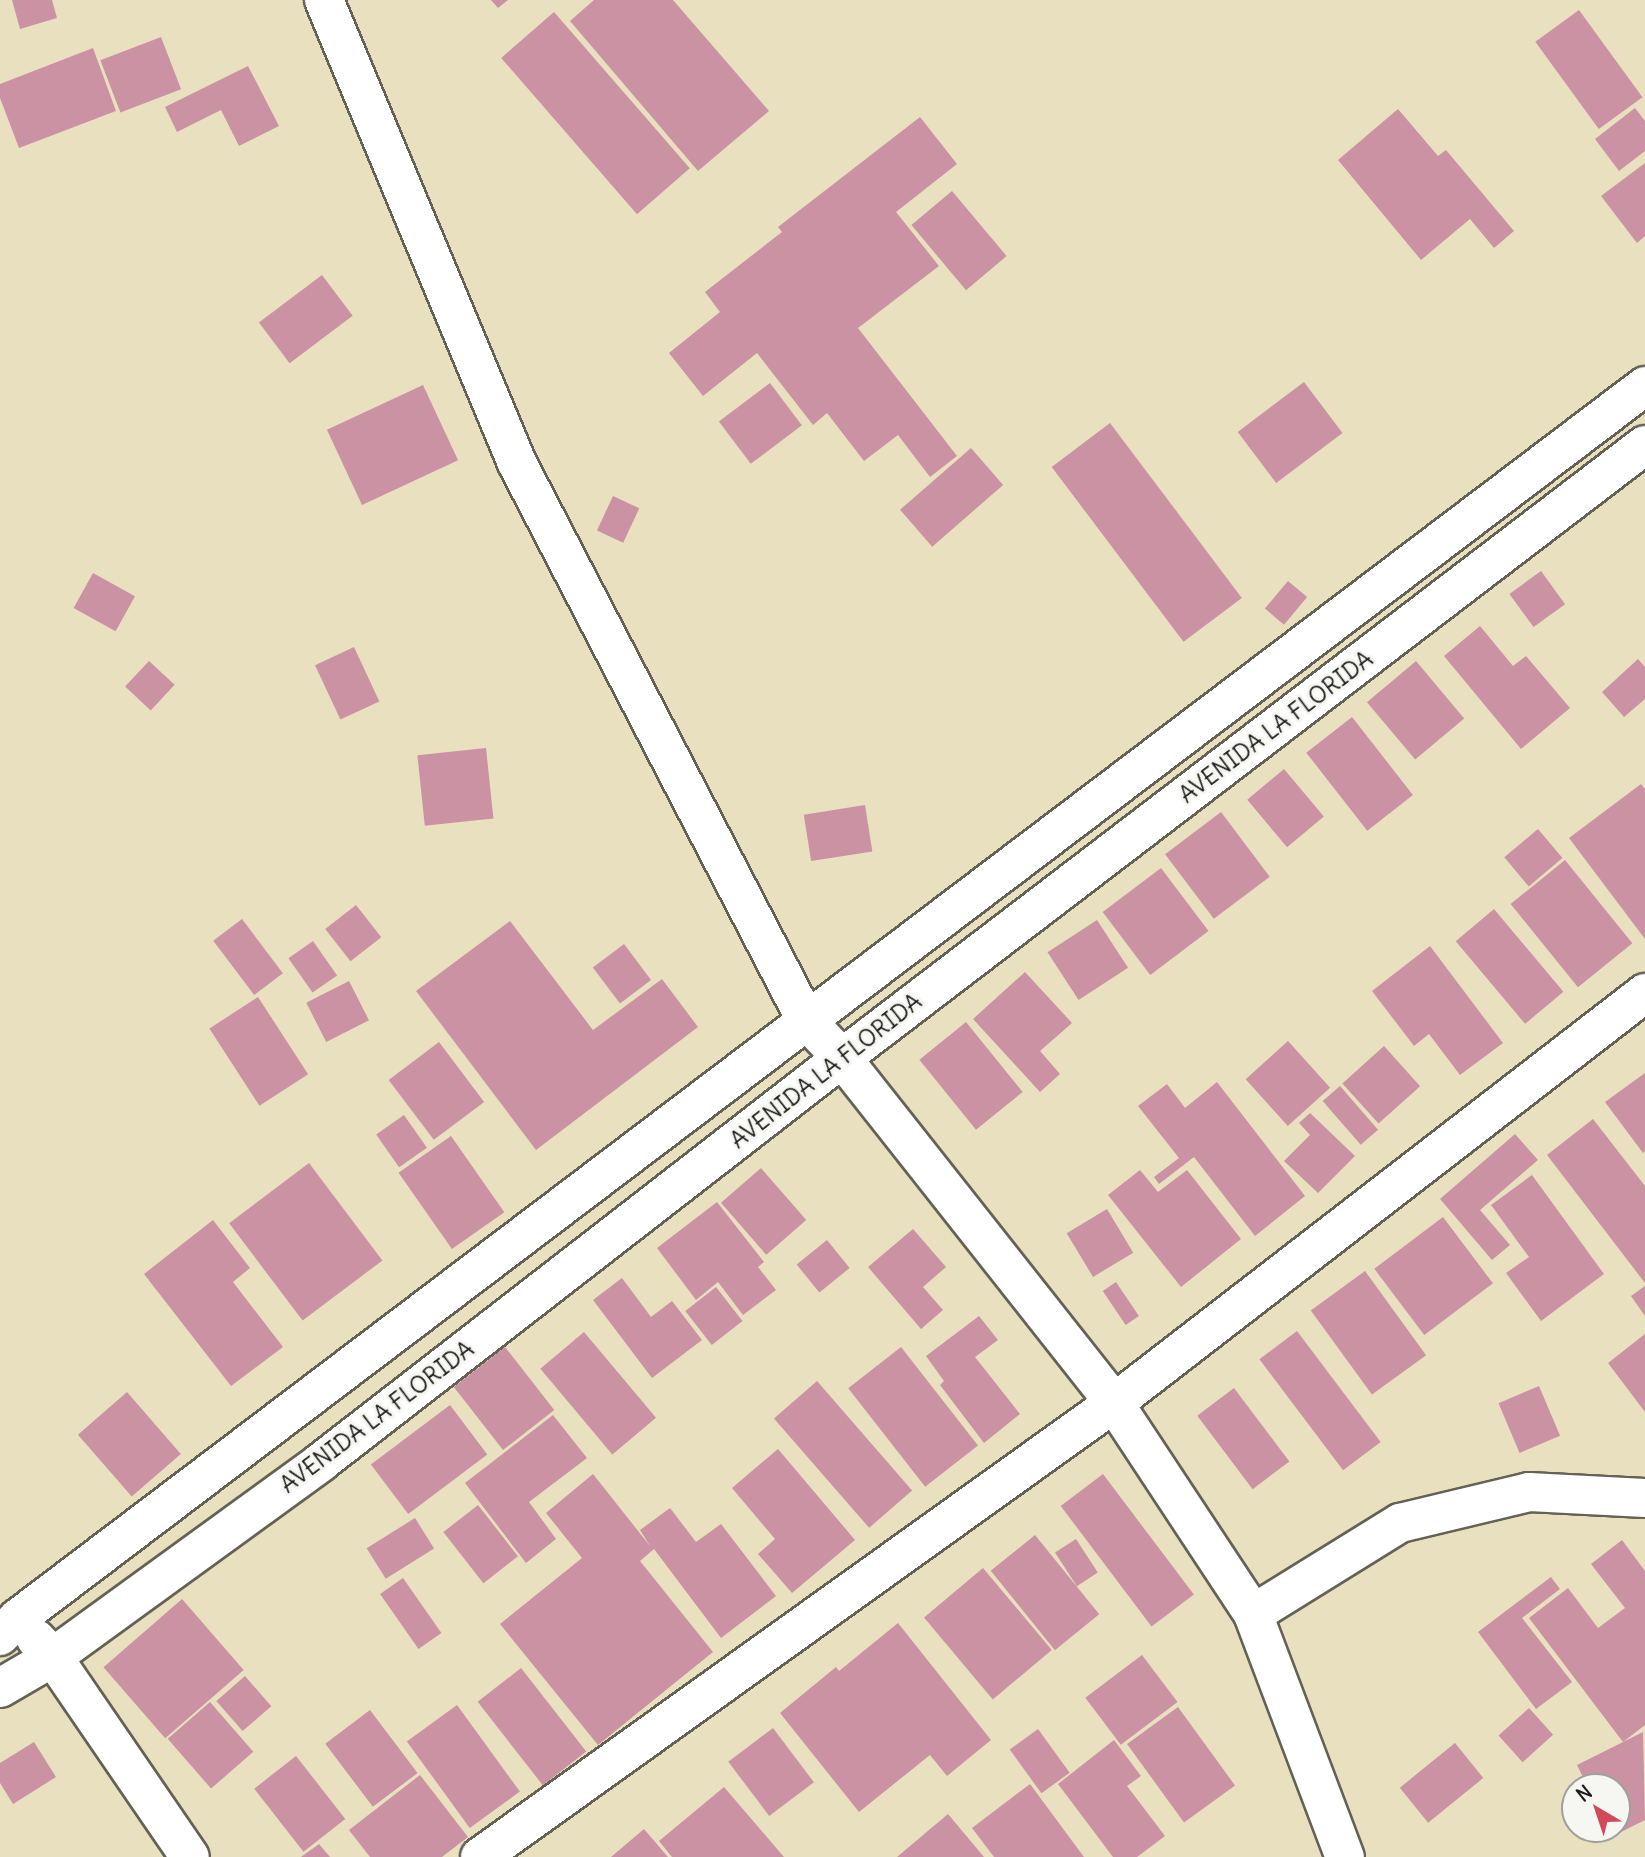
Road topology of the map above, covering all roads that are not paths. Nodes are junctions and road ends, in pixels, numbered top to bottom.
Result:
1 (324, 0) edge
2 (1645, 386) edge
3 (1645, 445) edge
4 (1645, 993) edge
5 (806, 1020) junction
6 (842, 1058) junction
7 (1114, 1403) junction
8 (1645, 1498) edge
9 (1253, 1614) junction
10 (9, 1627) edge
11 (53, 1657) junction
12 (0, 1688) edge
13 (190, 1857) edge
14 (480, 1857) edge
15 (1345, 1857) edge

1 - 5 street
2 - 5 street
3 - 6 street, AVENIDA LA FLORIDA
4 - 7 street
5 - 6 street
5 - 10 street
6 - 7 street
6 - 11 street, AVENIDA LA FLORIDA
7 - 9 street
7 - 14 street
8 - 9 street
9 - 15 street
10 - 11 street
11 - 12 street, AVENIDA LA FLORIDA
11 - 13 street

